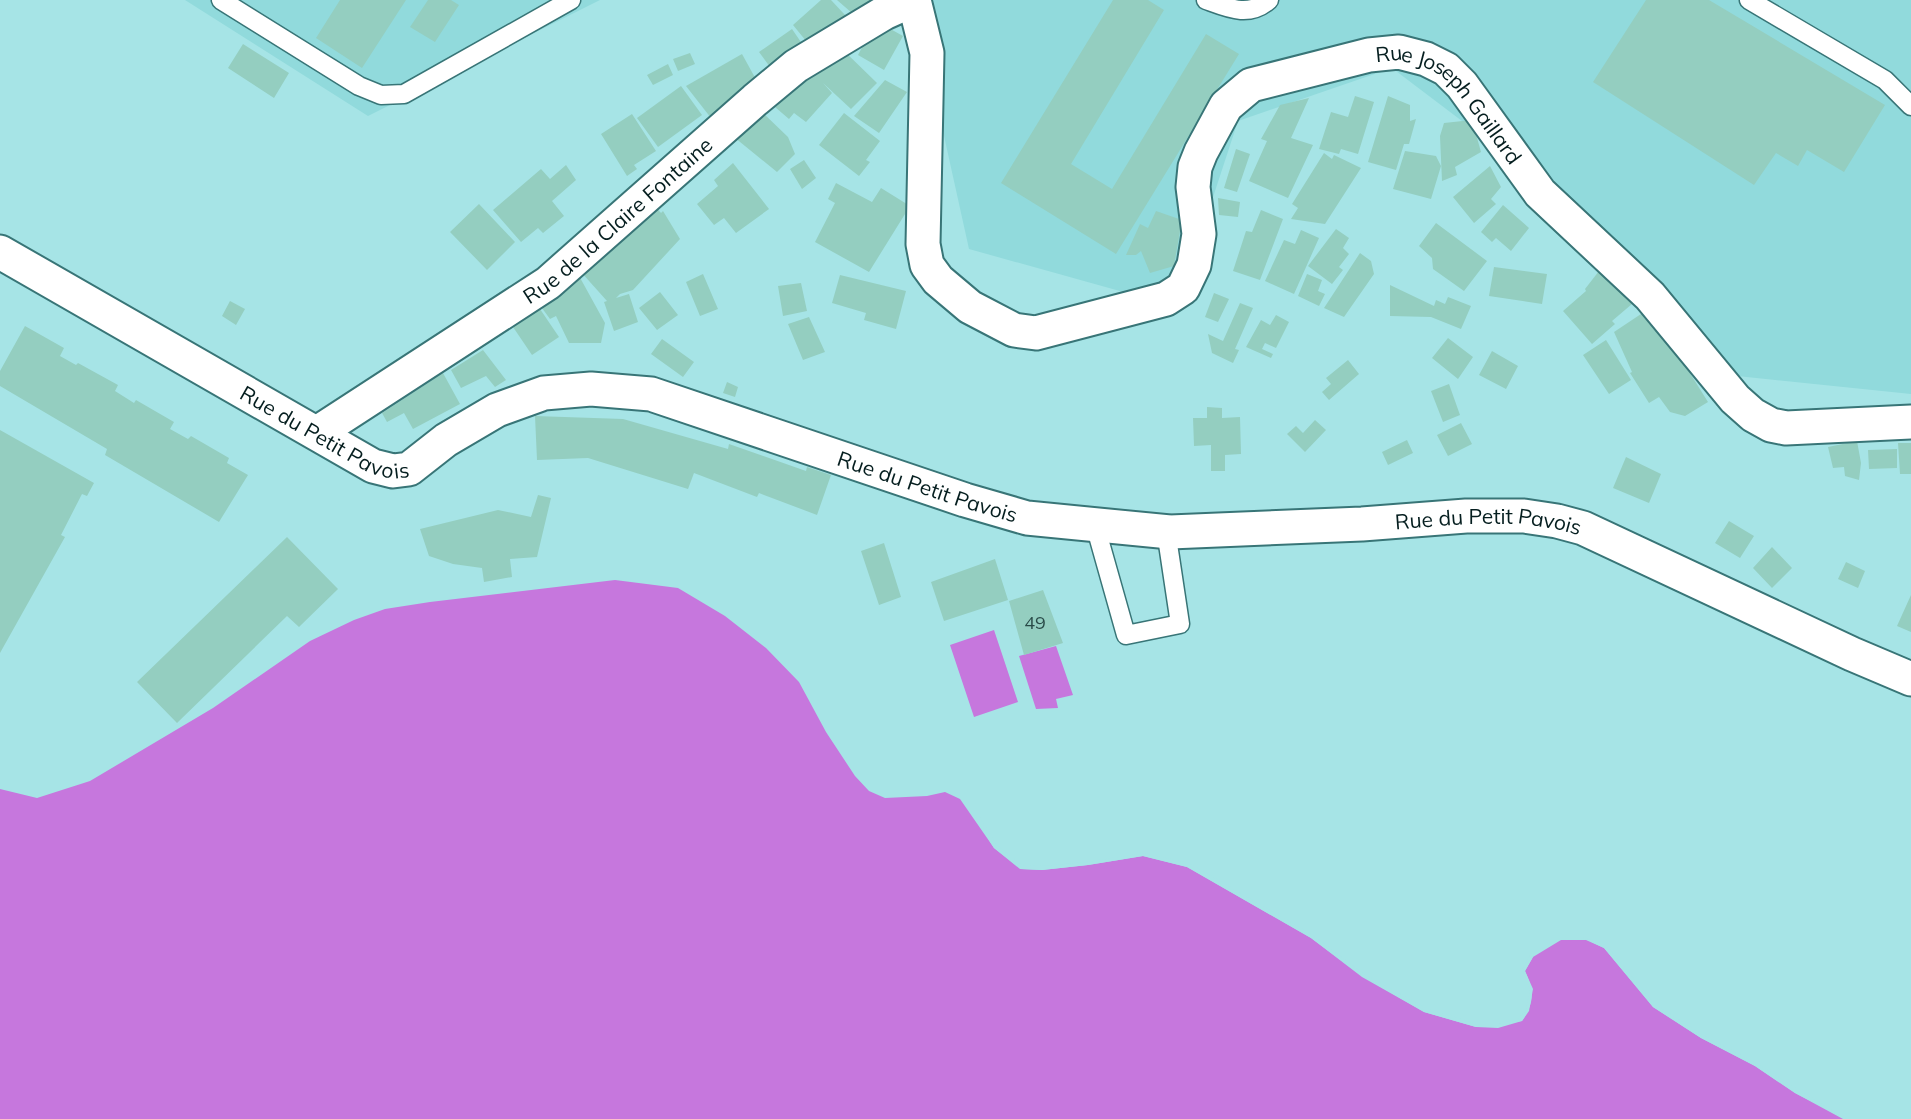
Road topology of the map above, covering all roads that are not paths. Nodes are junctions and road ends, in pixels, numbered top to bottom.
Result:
1 (221, 0) edge
2 (571, 0) edge
3 (914, 0) edge
4 (1206, 0) edge
5 (1269, 0) edge
6 (1749, 0) edge
7 (1911, 106) edge
8 (0, 252) edge
9 (1035, 333) joint
10 (1911, 422) edge
11 (317, 433) junction
12 (1095, 525) junction
13 (1170, 532) junction
14 (1911, 679) edge

1 - 2 lane
3 - 9 street, Rue de la Claire Fontaine
3 - 11 street, Rue de la Claire Fontaine
4 - 5 lane
6 - 7 lane
8 - 11 street, Rue du Petit Pavois
9 - 10 street, Rue Joseph Gaillard
11 - 12 street, Rue du Petit Pavois
12 - 13 street, Rue du Petit Pavois
12 - 13 lane
13 - 14 street, Rue du Petit Pavois

